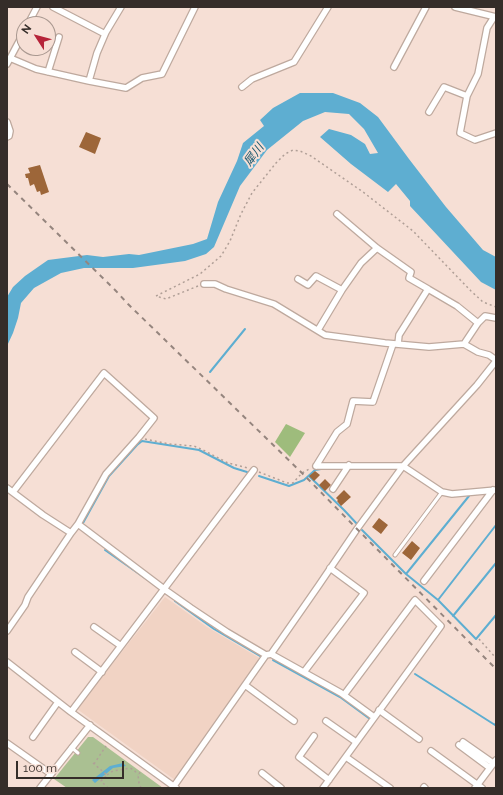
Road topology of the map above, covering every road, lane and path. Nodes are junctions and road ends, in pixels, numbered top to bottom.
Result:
1 (37, 7) edge
2 (53, 7) edge
3 (121, 7) edge
4 (195, 7) edge
5 (328, 7) edge
6 (426, 7) edge
7 (455, 7) edge
8 (32, 16) edge
9 (495, 17) edge
10 (105, 34) junction
11 (58, 37) dead end
12 (16, 47) edge
13 (10, 58) junction
14 (7, 64) edge
15 (394, 67) dead end
16 (48, 72) junction
17 (89, 81) junction
18 (242, 87) dead end
19 (468, 96) junction
20 (429, 112) dead end
21 (7, 122) edge
22 (496, 133) edge
23 (7, 137) edge
24 (336, 214) dead end
25 (377, 248) junction
26 (298, 279) dead end
27 (204, 284) joint
28 (428, 289) junction
29 (342, 290) junction
30 (496, 307) edge
31 (496, 318) edge
32 (478, 323) junction
33 (318, 330) junction
34 (396, 344) junction
35 (464, 344) junction
36 (496, 361) edge
37 (139, 438) junction
38 (349, 465) junction
39 (316, 466) junction
40 (403, 466) junction
41 (254, 470) junction
42 (7, 488) edge
43 (333, 489) dead end
44 (494, 490) edge
45 (13, 492) junction
46 (442, 492) junction
47 (78, 524) junction
48 (71, 533) junction
49 (395, 555) dead end
50 (330, 568) junction
51 (424, 581) dead end
52 (164, 589) junction
53 (94, 626) dead end
54 (7, 631) edge
55 (479, 639) dead end
56 (121, 646) junction
57 (75, 652) dead end
58 (268, 655) junction
59 (496, 658) edge
60 (7, 662) edge
61 (102, 672) junction
62 (304, 672) junction
63 (245, 685) junction
64 (344, 695) junction
65 (58, 702) junction
66 (379, 710) junction
67 (72, 712) junction
68 (374, 718) junction
69 (294, 721) dead end
70 (326, 721) dead end
71 (90, 724) junction
72 (314, 736) dead end
73 (33, 737) dead end
74 (110, 740) junction
75 (419, 740) dead end
76 (356, 742) junction
77 (7, 743) edge
78 (461, 743) dead end
79 (72, 747) junction
80 (431, 751) dead end
81 (78, 753) dead end
82 (346, 757) junction
83 (493, 764) edge
84 (145, 765) junction
85 (262, 773) dead end
86 (51, 774) junction
87 (107, 775) junction
88 (138, 775) junction
89 (326, 785) edge
90 (175, 787) edge
91 (478, 787) edge
92 (40, 788) edge
93 (108, 788) edge
94 (141, 788) edge
95 (281, 788) edge
96 (390, 788) edge

1 - 8 street
2 - 10 street
3 - 10 street
4 - 17 street
5 - 18 street
6 - 15 street
7 - 9 street
9 - 19 street
10 - 17 street
11 - 16 street
12 - 13 street
13 - 14 street
13 - 16 street
16 - 17 street
19 - 20 street
19 - 22 street
21 - 23 street
24 - 25 street
25 - 28 street
25 - 29 street
26 - 29 street
27 - 30 path
27 - 33 street
28 - 32 street
28 - 34 street
29 - 33 street
31 - 32 street
32 - 35 street
33 - 34 street
34 - 35 street
34 - 39 street
35 - 36 street
36 - 40 street
37 - 41 path
37 - 45 street
37 - 47 street
38 - 39 street
38 - 40 street
38 - 43 street
39 - 41 path
40 - 46 street
40 - 50 street
41 - 52 street
42 - 45 street
44 - 46 street
44 - 51 street
45 - 48 street
46 - 49 lane
47 - 48 street
47 - 52 street
48 - 54 street
50 - 58 street
50 - 62 street
52 - 56 street
52 - 58 street
53 - 56 street
55 - 59 path
56 - 61 street
57 - 61 street
58 - 62 street
58 - 63 street
60 - 65 street
61 - 67 street
62 - 64 street
63 - 69 street
63 - 90 street
64 - 66 street
64 - 68 street
65 - 67 street
65 - 73 street
66 - 68 street
66 - 75 street
67 - 71 street
68 - 76 street
70 - 76 street
71 - 74 street
71 - 79 street
72 - 89 street
74 - 84 street
74 - 87 path
76 - 82 street
77 - 86 street
78 - 83 street
79 - 81 lane
79 - 86 street
80 - 91 street
82 - 89 street
82 - 96 street
83 - 91 street
84 - 88 path
84 - 90 street
85 - 95 street
86 - 92 street
87 - 88 path
87 - 93 path
88 - 94 path

